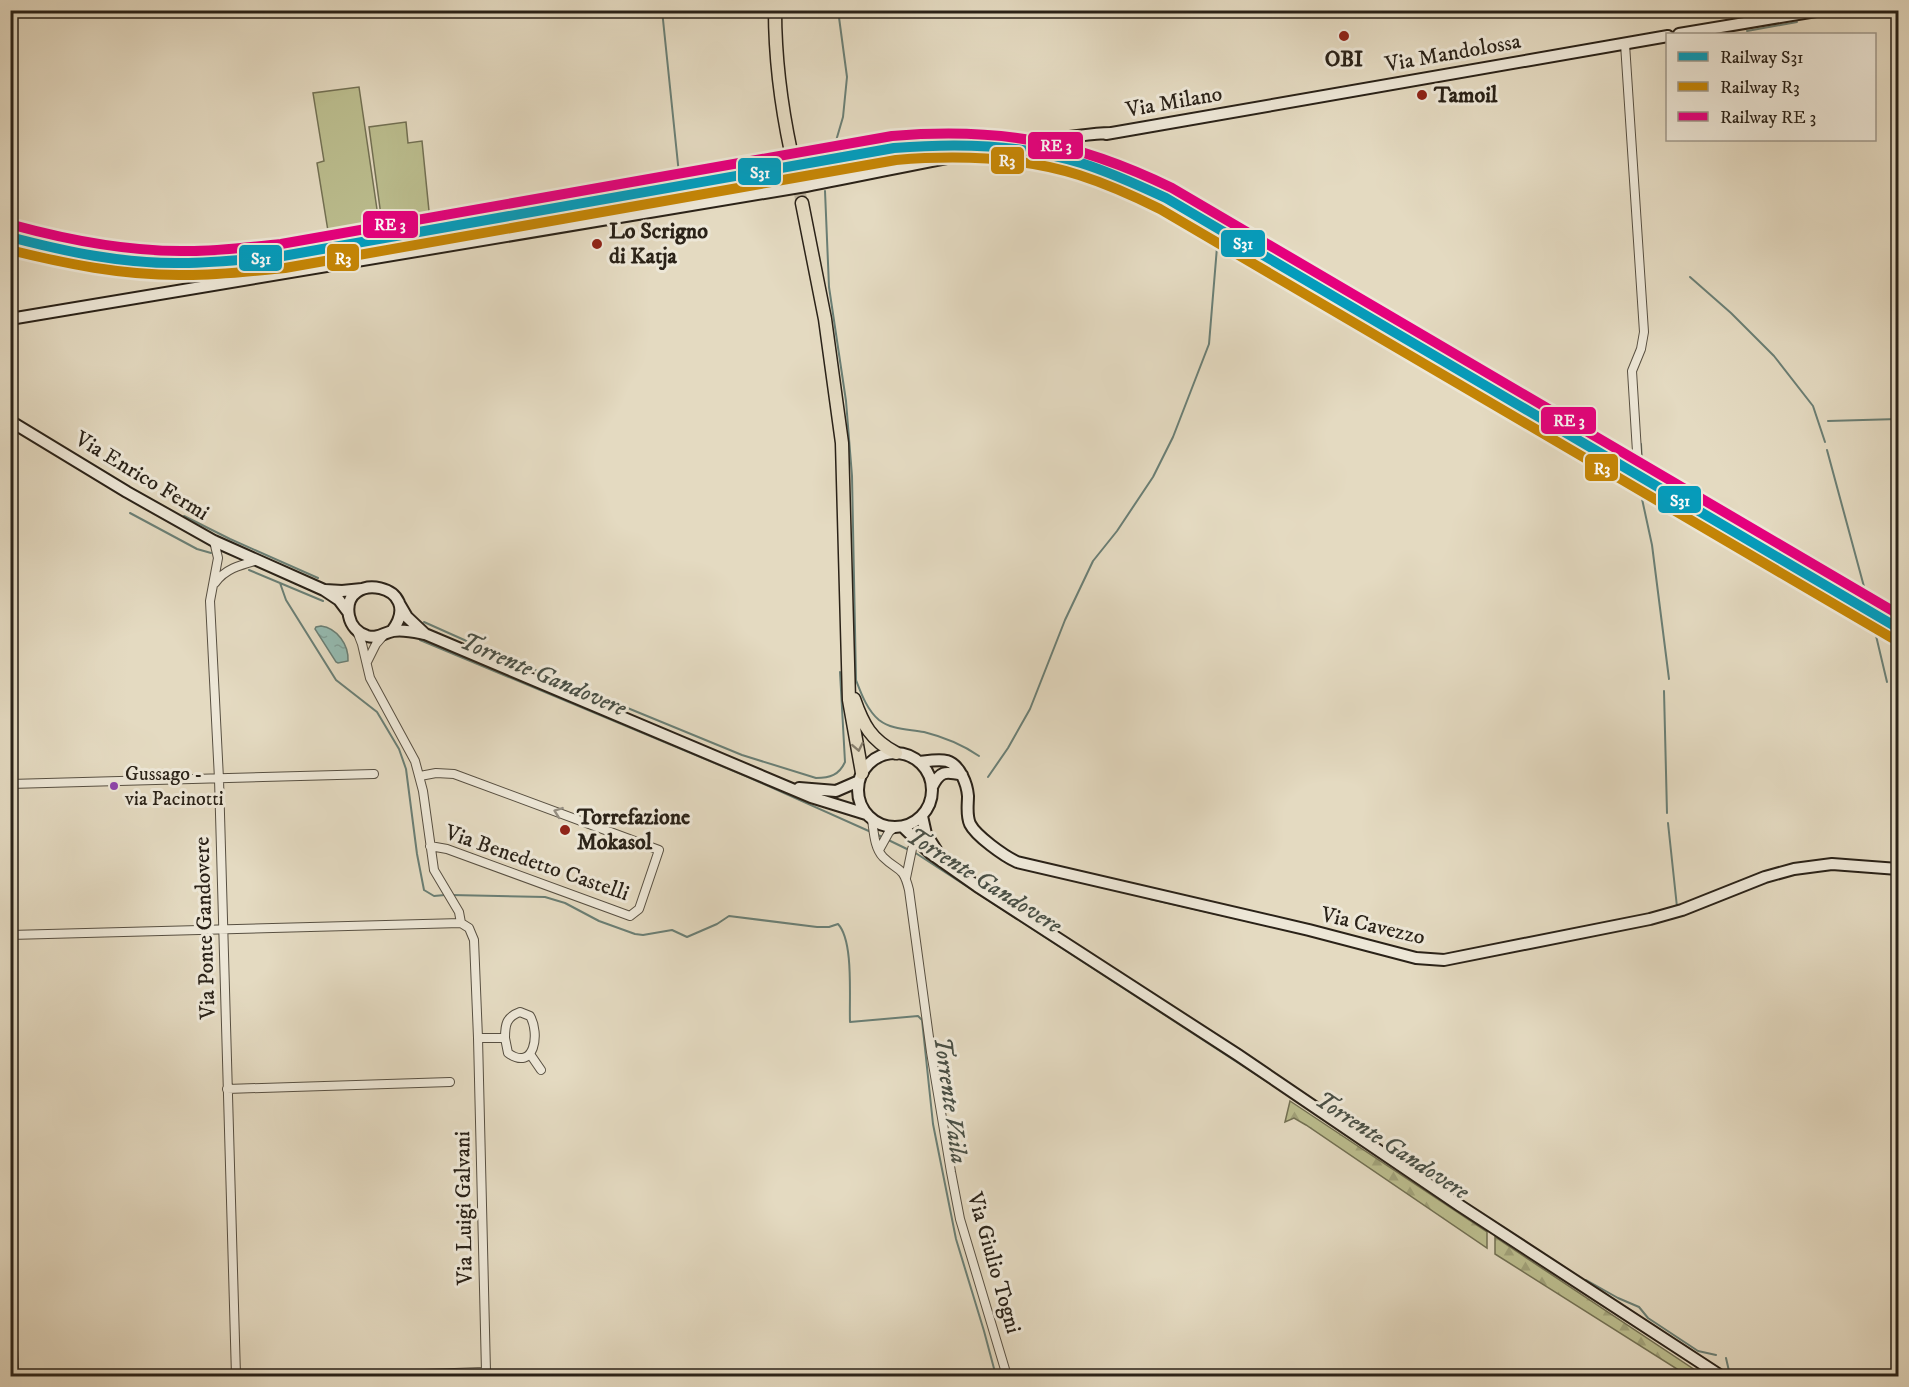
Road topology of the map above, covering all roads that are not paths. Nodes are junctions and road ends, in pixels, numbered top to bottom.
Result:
1 (776, 10) edge
2 (1822, 10) edge
3 (1685, 33) edge
4 (1666, 36) edge
5 (1625, 44) junction
6 (1244, 110) joint
7 (791, 152) tunnel mouth
8 (802, 203) tunnel mouth
9 (432, 218) dead end
10 (10, 227) edge
11 (10, 319) edge
12 (10, 421) edge
13 (214, 541) junction
14 (255, 561) junction
15 (213, 586) junction
16 (362, 589) junction
17 (324, 590) junction
18 (399, 605) junction
19 (348, 612) junction
20 (1899, 621) edge
21 (356, 630) junction
22 (388, 633) junction
23 (425, 634) junction
24 (367, 662) junction
25 (850, 679) junction
26 (896, 753) junction
27 (919, 762) junction
28 (374, 774) dead end
29 (962, 775) junction
30 (420, 776) junction
31 (860, 777) junction
32 (219, 778) junction
33 (10, 784) edge
34 (787, 786) junction
35 (932, 787) junction
36 (922, 816) junction
37 (870, 820) junction
38 (895, 829) junction
39 (430, 846) junction
40 (912, 849) dead end
41 (879, 850) junction
42 (946, 863) junction
43 (1899, 869) edge
44 (906, 878) junction
45 (461, 923) junction
46 (224, 930) junction
47 (10, 935) edge
48 (478, 1038) junction
49 (505, 1038) junction
50 (530, 1054) junction
51 (541, 1070) dead end
52 (450, 1082) dead end
53 (227, 1089) junction
54 (11, 1325) edge
55 (486, 1375) edge
56 (12, 1377) edge
57 (236, 1377) edge
58 (361, 1377) edge
59 (1007, 1377) edge
60 (1721, 1377) edge

1 - 7 main road
2 - 3 main road
4 - 5 main road, Via Mandolossa
5 - 6 main road, Via Mandolossa
5 - 20 street
6 - 11 main road, Via Milano
8 - 25 main road
9 - 10 street
12 - 13 main road, Via Enrico Fermi
13 - 14 main road, Via Enrico Fermi
13 - 15 street, Via Ponte Gandovere
14 - 15 street
14 - 17 main road, Via Enrico Fermi
15 - 32 street, Via Ponte Gandovere
16 - 17 main road
16 - 18 main road
16 - 19 main road
17 - 19 main road
18 - 22 main road
18 - 23 main road
19 - 21 main road
21 - 22 main road
21 - 24 street, Via Luigi Galvani
22 - 23 main road
22 - 24 street
23 - 34 main road
24 - 30 street, Via Luigi Galvani
25 - 26 main road
25 -> 31 main road
26 - 27 main road
26 - 31 main road
27 - 29 main road
27 - 35 main road
28 - 32 street
29 - 35 main road
29 - 43 main road, Via Cavezzo
30 - 39 street, Via Luigi Galvani
39 -> 30 street, Via Benedetto Castelli
31 - 34 main road
31 - 37 main road
32 - 33 street
32 - 46 street, Via Ponte Gandovere
34 - 37 main road
35 - 36 main road
36 - 38 main road
36 - 42 main road
37 - 38 main road
37 - 41 street
38 - 41 street
38 - 42 main road
39 - 45 street, Via Luigi Galvani
40 - 44 street, Via Giulio Togni
41 - 44 street
42 - 60 main road
44 - 59 street, Via Giulio Togni
45 - 46 street
45 - 48 street, Via Luigi Galvani
46 - 47 street
46 - 53 street, Via Ponte Gandovere
48 - 49 street
48 - 55 street, Via Luigi Galvani
49 - 50 street
49 - 50 street
50 - 51 street
52 - 53 street
53 - 57 street, Via Ponte Gandovere
54 - 56 main road
55 - 58 street, Via Luigi Galvani

